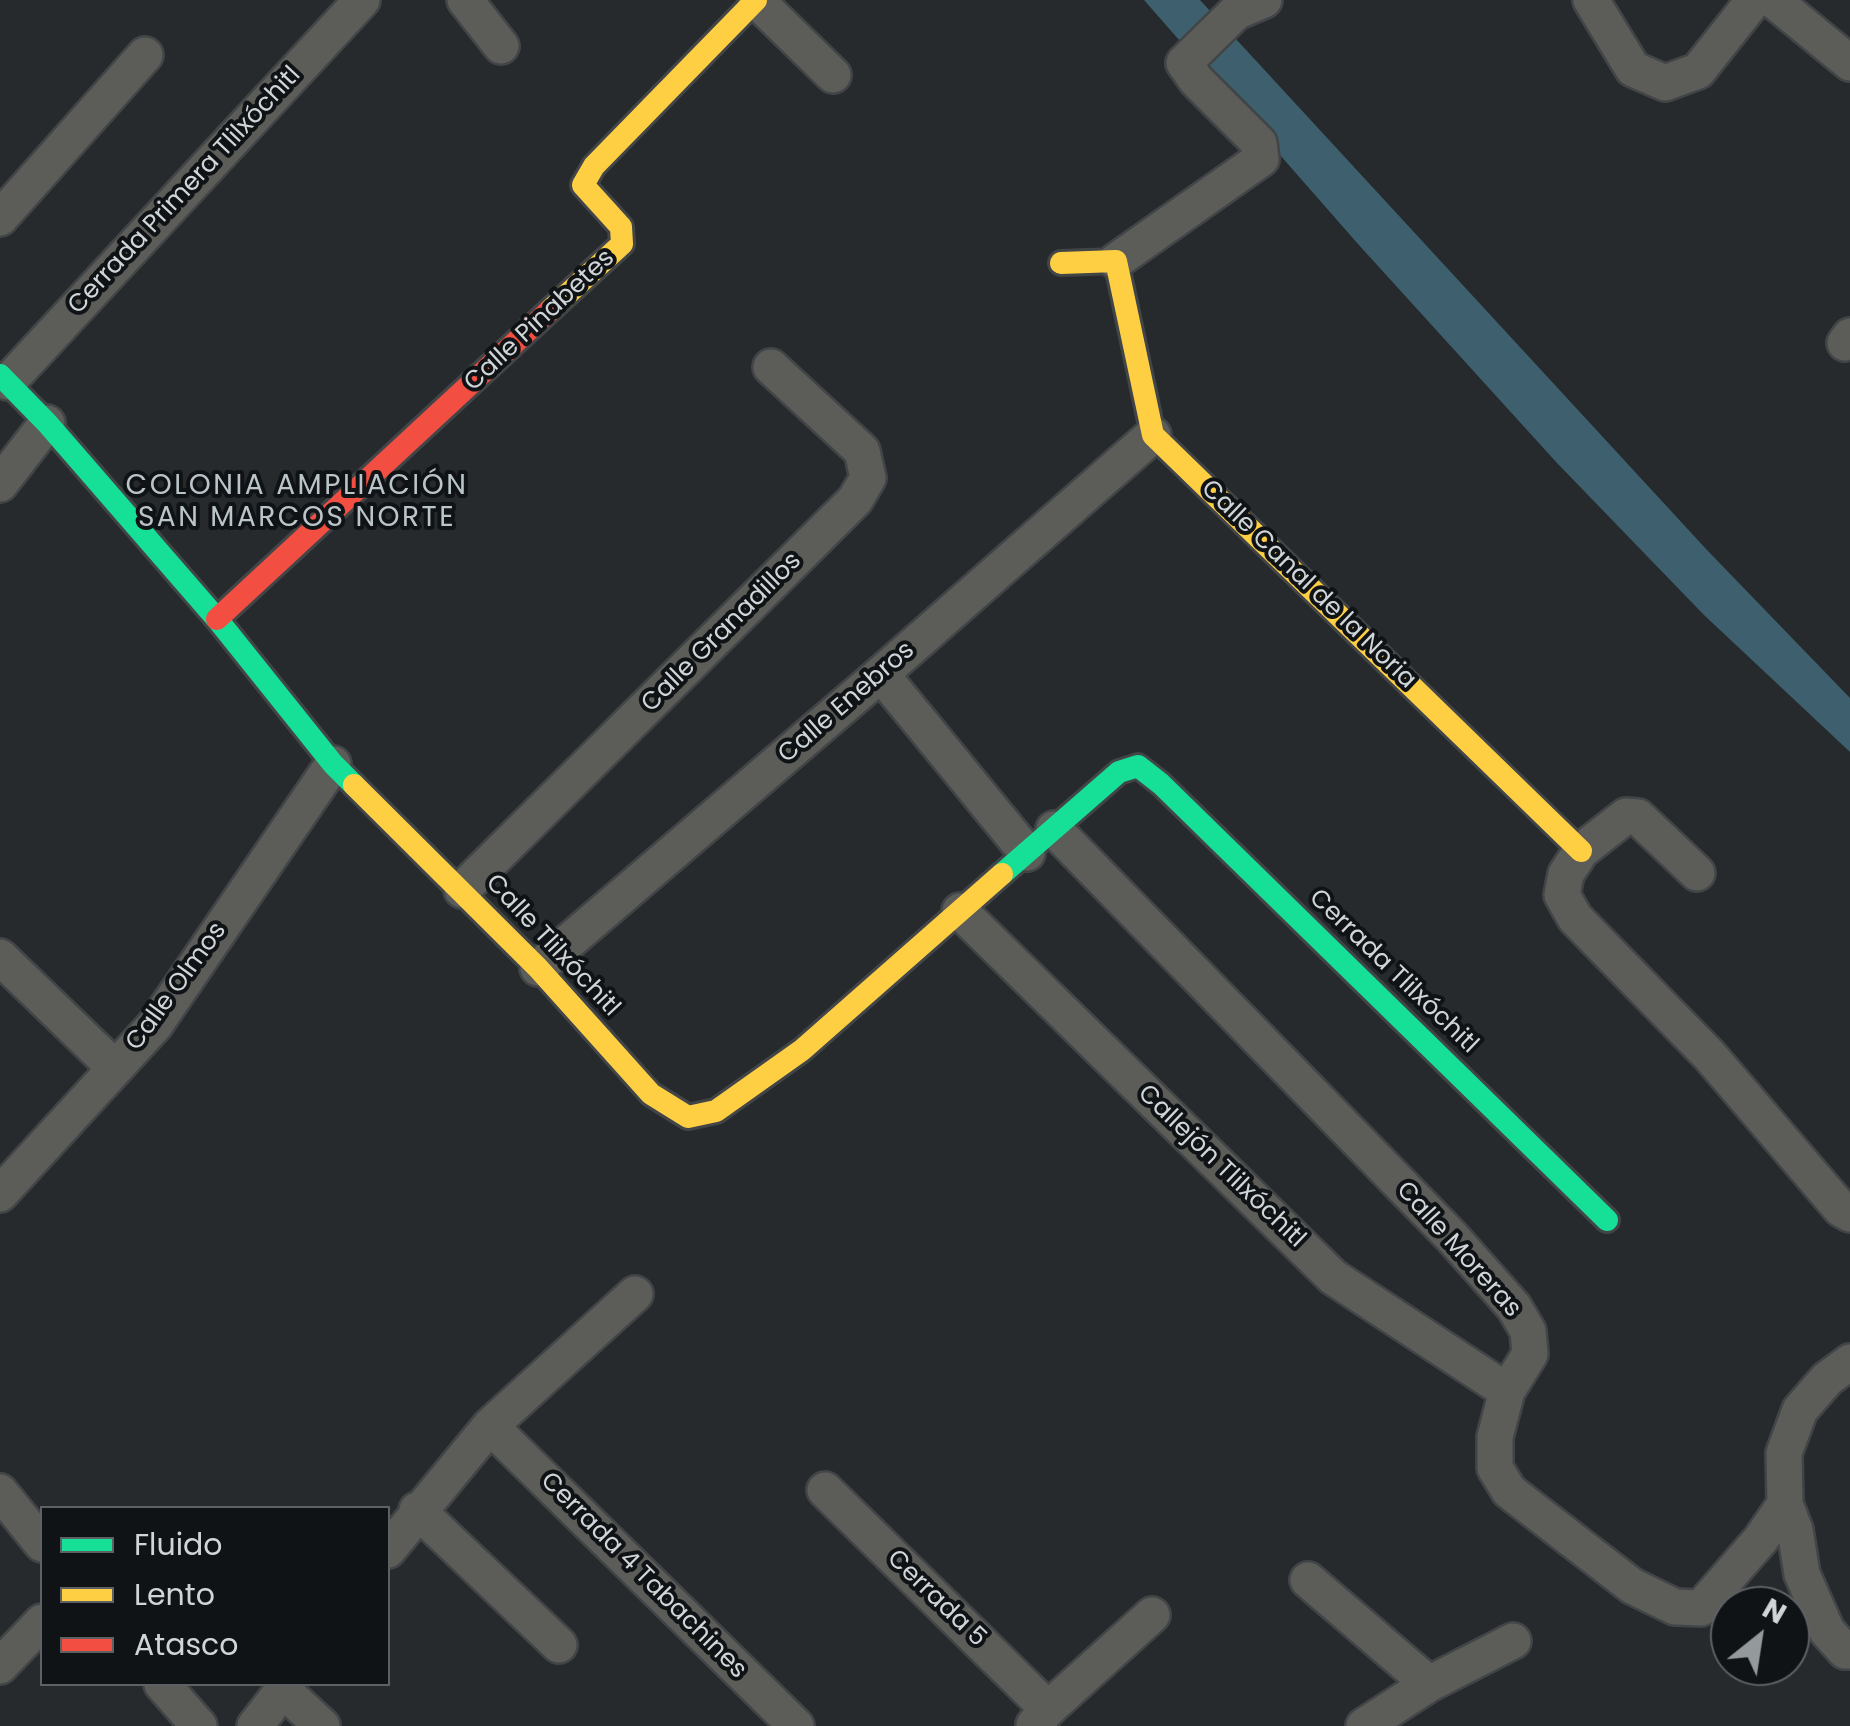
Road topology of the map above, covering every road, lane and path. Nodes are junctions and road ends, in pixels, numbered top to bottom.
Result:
1 (362, 0) edge
2 (465, 0) edge
3 (756, 0) edge
4 (1591, 0) edge
5 (1754, 0) edge
6 (1773, 0) edge
7 (1250, 6) edge
8 (501, 46) dead end
9 (144, 55) dead end
10 (1850, 63) edge
11 (833, 74) dead end
12 (0, 218) edge
13 (1116, 261) junction
14 (1061, 263) dead end
15 (771, 366) dead end
16 (4, 379) edge
17 (48, 423) junction
18 (1153, 435) junction
19 (0, 484) edge
20 (217, 619) junction
21 (881, 674) junction
22 (333, 764) junction
23 (1138, 766) joint
24 (1054, 829) junction
25 (1581, 851) junction
26 (1027, 853) junction
27 (1697, 873) dead end
28 (462, 890) junction
29 (960, 911) junction
30 (0, 957) edge
31 (538, 968) junction
32 (116, 1068) junction
33 (0, 1194) edge
34 (1850, 1214) edge
35 (1608, 1220) dead end
36 (635, 1294) dead end
37 (1850, 1362) edge
38 (1506, 1391) junction
39 (490, 1426) junction
40 (825, 1490) dead end
41 (0, 1492) edge
42 (1785, 1504) junction
43 (417, 1510) junction
44 (40, 1542) edge
45 (390, 1547) edge
46 (1308, 1580) dead end
47 (1152, 1615) dead end
48 (40, 1624) edge
49 (1513, 1641) dead end
50 (559, 1645) dead end
51 (1850, 1652) edge
52 (0, 1666) edge
53 (1430, 1684) junction
54 (164, 1686) edge
55 (285, 1687) edge
56 (1040, 1717) edge
57 (198, 1726) edge
58 (254, 1726) edge
59 (322, 1726) edge
60 (796, 1726) edge
61 (1364, 1726) edge

1 - 16 street, Cerrada Primera Tlilxóchitl
2 - 8 street
3 - 11 street, Calle Pinabetes
3 - 20 street, Calle Pinabetes
4 - 5 street
6 - 10 street
7 - 13 street
9 - 12 street
13 - 14 street
13 - 18 street
15 - 28 street, Calle Granadillos
16 - 17 street, Calle Tlilxóchitl
17 - 19 street
17 - 20 street, Calle Tlilxóchitl
18 - 21 street, Calle Enebros
18 - 25 street, Calle Canal de la Noria
20 - 22 street, Calle Tlilxóchitl
21 - 26 street
21 - 31 street, Calle Enebros
22 - 28 street, Calle Tlilxóchitl
22 - 32 street, Calle Olmos
23 - 24 street, Calle Tlilxóchitl
23 - 35 street, Cerrada Tlilxóchitl
24 - 26 street, Calle Tlilxóchitl
24 - 38 street, Calle Moreras
25 - 27 street
25 - 34 street
26 - 29 street, Calle Tlilxóchitl
28 - 31 street, Calle Tlilxóchitl
29 - 31 street, Calle Tlilxóchitl
29 - 38 street, Callejón Tlilxóchitl
30 - 32 street
32 - 33 street, Calle Olmos
36 - 39 street
37 - 42 street
38 - 42 street, Calle Moreras
39 - 43 street
39 - 60 street, Cerrada 4 Tabachines
40 - 56 street, Cerrada 5
41 - 44 street
42 - 51 street
43 - 45 street
43 - 50 street
46 - 53 street
47 - 56 street
48 - 52 street
49 - 53 street
53 - 61 street
54 - 57 street
55 - 58 street
55 - 59 street

